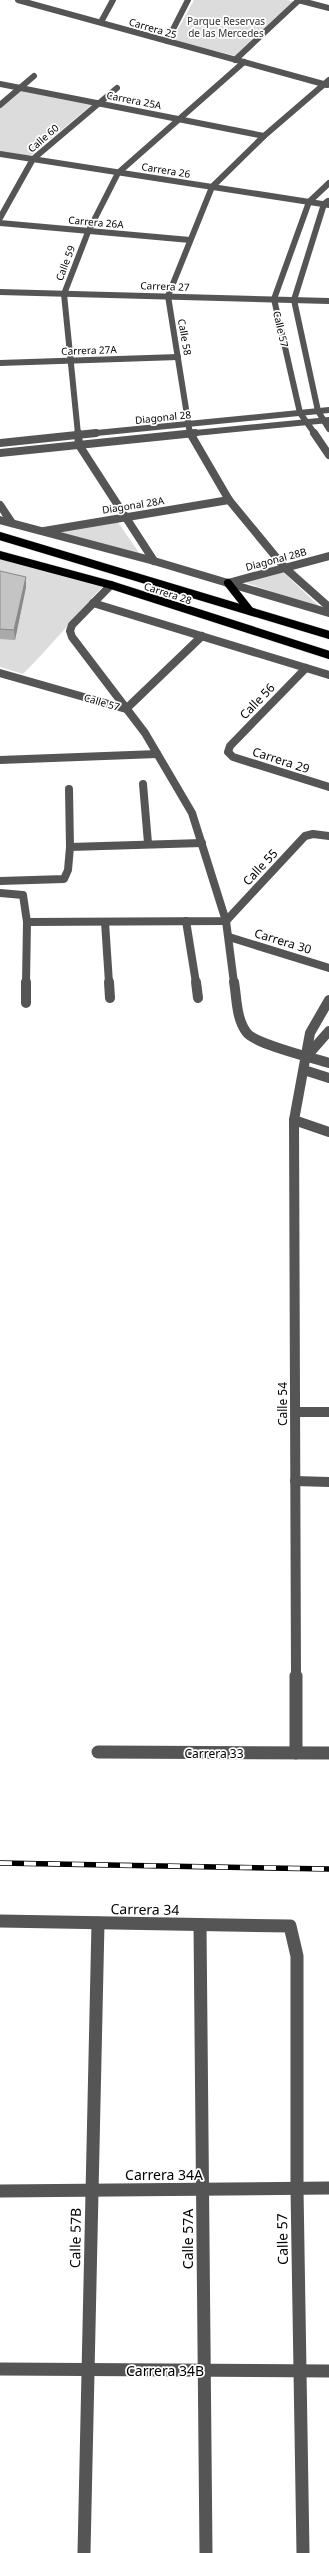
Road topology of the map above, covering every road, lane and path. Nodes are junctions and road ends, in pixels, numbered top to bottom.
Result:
1 (18, 0) edge
2 (56, 0) edge
3 (113, 0) edge
4 (188, 0) edge
5 (299, 0) edge
6 (53, 6) dead end
7 (329, 8) edge
8 (101, 22) junction
9 (167, 41) junction
10 (235, 60) junction
11 (244, 62) junction
12 (238, 68) junction
13 (34, 76) dead end
14 (0, 84) edge
15 (324, 85) edge
16 (20, 88) junction
17 (117, 88) dead end
18 (329, 92) edge
19 (101, 102) junction
20 (0, 105) edge
21 (181, 118) junction
22 (264, 136) junction
23 (0, 154) edge
24 (33, 159) junction
25 (118, 173) junction
26 (329, 183) edge
27 (212, 187) junction
28 (308, 202) junction
29 (327, 203) edge
30 (0, 218) edge
31 (0, 223) edge
32 (88, 232) junction
33 (190, 240) junction
34 (0, 292) edge
35 (64, 294) junction
36 (168, 296) junction
37 (274, 299) junction
38 (294, 300) junction
39 (329, 301) edge
40 (178, 357) junction
41 (71, 360) junction
42 (0, 363) edge
43 (329, 410) edge
44 (318, 411) junction
45 (300, 413) junction
46 (326, 420) edge
47 (305, 422) junction
48 (187, 424) junction
49 (329, 429) edge
50 (190, 434) junction
51 (79, 435) junction
52 (0, 444) edge
53 (79, 445) junction
54 (0, 453) edge
55 (329, 455) edge
56 (229, 500) junction
57 (0, 505) edge
58 (125, 517) junction
59 (0, 520) edge
60 (12, 523) junction
61 (41, 531) junction
62 (0, 536) edge
63 (0, 555) edge
64 (329, 556) edge
65 (154, 561) junction
66 (285, 568) junction
67 (228, 583) junction
68 (110, 585) junction
69 (93, 603) junction
70 (329, 607) edge
71 (250, 611) junction
72 (329, 614) edge
73 (329, 635) edge
74 (202, 636) junction
75 (329, 655) edge
76 (306, 668) junction
77 (0, 673) edge
78 (329, 675) edge
79 (126, 709) junction
80 (228, 752) joint
81 (157, 754) junction
82 (0, 760) edge
83 (143, 784) dead end
84 (329, 787) edge
85 (69, 789) dead end
86 (329, 836) edge
87 (148, 843) junction
88 (202, 843) junction
89 (70, 847) junction
90 (0, 881) edge
91 (0, 893) edge
92 (186, 921) junction
93 (226, 921) junction
94 (27, 922) junction
95 (105, 922) junction
96 (229, 937) junction
97 (329, 968) edge
98 (110, 998) dead end
99 (198, 998) dead end
100 (329, 1000) edge
101 (26, 1004) dead end
102 (329, 1032) edge
103 (307, 1056) junction
104 (329, 1063) edge
105 (304, 1070) junction
106 (329, 1078) edge
107 (294, 1120) junction
108 (329, 1132) edge
109 (295, 1412) junction
110 (329, 1412) edge
111 (295, 1481) junction
112 (329, 1482) edge
113 (98, 1752) dead end
114 (296, 1753) junction
115 (329, 1753) edge
116 (0, 1921) edge
117 (98, 1923) junction
118 (200, 1925) junction
119 (290, 1926) joint
120 (329, 2188) edge
121 (202, 2189) junction
122 (297, 2189) junction
123 (92, 2190) junction
124 (0, 2191) edge
125 (0, 2369) edge
126 (88, 2369) junction
127 (204, 2370) junction
128 (300, 2371) junction
129 (329, 2371) edge
130 (84, 2553) edge
131 (206, 2553) edge
132 (303, 2553) edge

1 - 8 street, Carrera 25
2 - 6 street
3 - 8 street
4 - 9 street
5 - 7 street
5 - 10 street
8 - 9 street, Carrera 25
9 - 10 street, Carrera 25
10 - 11 street, Carrera 25
11 - 12 street, Calle 59
11 - 15 street, Carrera 25
12 - 15 street, Carrera 25
12 - 21 street, Calle 59
13 - 16 street
14 - 16 street, Carrera 25A
15 - 18 street, Carrera 25
15 - 22 street
16 - 19 street, Carrera 25A
16 - 20 street
17 - 19 street, Calle 60
19 - 21 street, Carrera 25A
19 - 24 street, Calle 60
21 - 22 street, Carrera 25A
21 - 25 street, Calle 59
22 - 27 street
23 - 24 street, Carrera 26
24 - 25 street, Carrera 26
24 - 30 street, Calle 60
25 - 27 street, Carrera 26
25 - 32 street, Calle 59
26 - 28 street, Calle 57
27 - 28 street, Carrera 26
27 - 33 street
28 - 29 street, Carrera 26
28 - 37 street, Calle 57
29 - 38 street, Calle 57
31 - 32 street, Carrera 26A
32 - 33 street, Carrera 26A
32 - 35 street, Calle 59
33 - 36 street
34 - 35 street, Carrera 27
35 - 36 street, Carrera 27
35 - 41 street, Calle 59
36 - 37 street, Carrera 27
36 - 40 street, Calle 58
37 - 38 street, Carrera 27
37 - 45 street, Calle 57
38 - 39 street, Carrera 27
38 - 44 street, Calle 57
40 - 41 street, Carrera 27A
40 - 48 street, Calle 58
41 - 42 street, Carrera 27A
41 - 51 street, Calle 59
43 - 44 street, Diagonal 28
44 - 45 street, Diagonal 28
44 - 46 street, Calle 57
45 - 47 street, Calle 57
45 - 48 street, Diagonal 28
46 - 47 street, Diagonal 28
46 - 49 street, Calle 57
47 - 50 street, Diagonal 28
47 - 55 street, Calle 57
48 - 50 street, Calle 58
48 - 51 street, Diagonal 28
50 - 53 street, Diagonal 28
50 - 56 street, Calle 58
51 - 52 street, Diagonal 28
51 - 53 street, Calle 59
53 - 54 street, Diagonal 28
53 - 58 street
56 - 58 street, Diagonal 28A
56 - 66 street, Calle 58
57 - 60 street
58 - 61 street, Diagonal 28A
58 - 65 street
59 - 60 street
60 - 61 street
61 - 65 street
62 - 71 main road, Carrera 28
63 - 68 main road, Carrera 28
64 - 66 street, Diagonal 28B
65 - 67 street
66 - 67 street, Diagonal 28B
66 - 70 street, Calle 58
67 - 71 main road
67 - 72 street
68 - 69 street
68 - 75 main road, Carrera 28
69 - 74 street
69 - 79 street
71 - 73 main road, Carrera 28
74 - 76 street
74 - 79 street, Calle 57
76 - 78 street
76 - 80 street, Calle 56
77 - 79 street, Calle 57
79 - 81 street
80 - 84 street, Carrera 29
81 - 82 street
81 - 88 street
83 - 87 street
85 - 89 street
86 - 93 street, Calle 55
87 - 88 street
87 - 89 street
88 - 93 street
89 - 90 street
91 - 94 street
92 - 93 street
92 - 95 street
92 - 99 street
93 - 96 street
94 - 95 street
94 - 101 street
95 - 98 street
96 - 97 street, Carrera 30
96 - 103 street
100 - 103 street, Calle 54
102 - 103 street
103 - 104 street
103 - 105 street, Calle 54
105 - 106 street
105 - 107 street, Calle 54
107 - 108 street
107 - 109 street, Calle 54
109 - 110 street
109 - 111 street, Calle 54
111 - 112 street
111 - 114 street, Calle 54
113 - 114 street, Carrera 33
114 - 115 street, Carrera 33
116 - 117 street, Carrera 34
117 - 118 street, Carrera 34
117 - 123 street, Calle 57B
118 - 119 street, Carrera 34
118 - 121 street, Calle 57A
119 - 122 street, Calle 57
120 - 122 street, Carrera 34A
121 - 122 street, Carrera 34A
121 - 123 street, Carrera 34A
121 - 127 street, Calle 57A
122 - 128 street, Calle 57
123 - 124 street, Carrera 34A
123 - 126 street, Calle 57B
125 - 126 street, Carrera 34B
126 - 127 street, Carrera 34B
126 - 130 street, Calle 57B
127 - 128 street, Carrera 34B
127 - 131 street, Calle 57A
128 - 129 street, Carrera 34B
128 - 132 street, Calle 57

